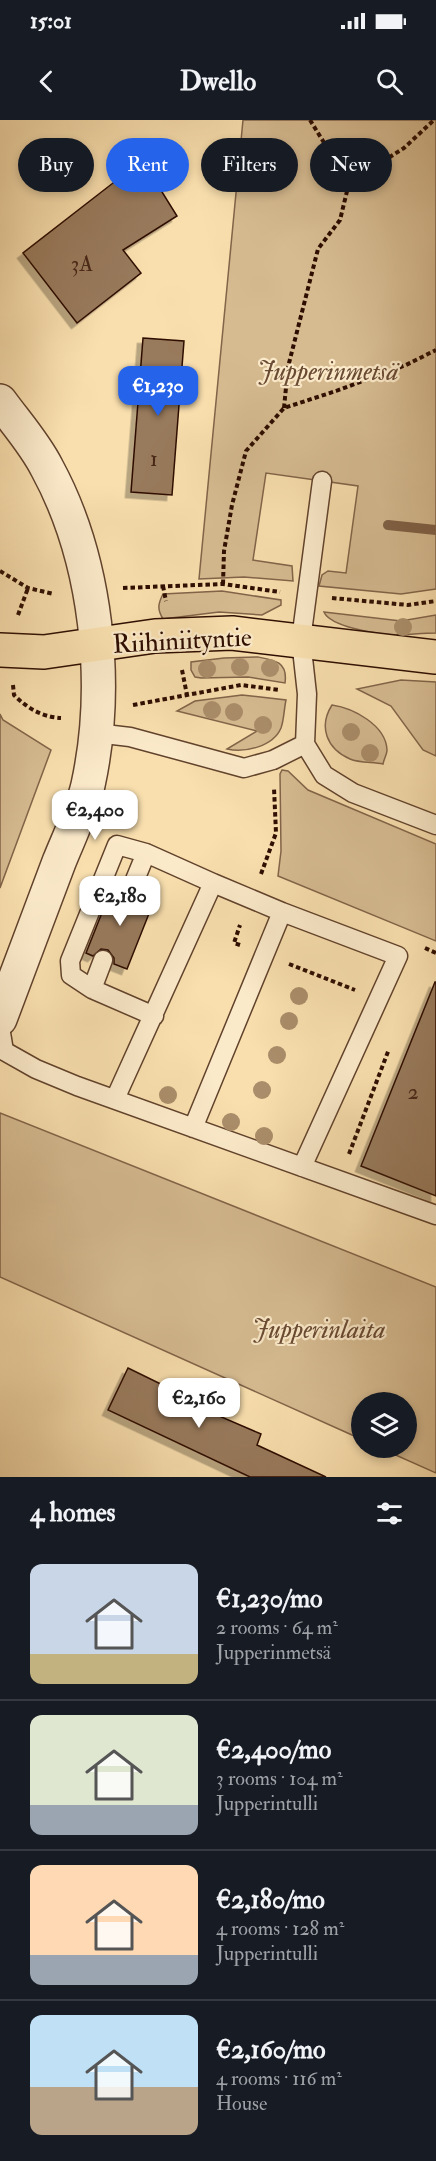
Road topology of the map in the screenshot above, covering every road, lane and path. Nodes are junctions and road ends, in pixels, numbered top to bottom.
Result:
1 (310, 120) edge
2 (434, 120) edge
3 (321, 138) edge
4 (392, 156) edge
5 (348, 192) edge
6 (436, 350) edge
7 (0, 401) edge
8 (284, 408) junction
9 (322, 481) dead end
10 (0, 571) edge
11 (223, 584) junction
12 (89, 593) junction
13 (307, 596) junction
14 (436, 601) edge
15 (301, 640) junction
16 (96, 645) junction
17 (0, 650) edge
18 (436, 657) edge
19 (307, 694) junction
20 (97, 722) junction
21 (304, 744) junction
22 (273, 760) junction
23 (436, 825) edge
24 (146, 854) junction
25 (213, 883) junction
26 (130, 892) dead end
27 (251, 899) junction
28 (282, 912) junction
29 (436, 953) edge
30 (264, 955) junction
31 (421, 958) dead end
32 (103, 960) dead end
33 (92, 989) junction
34 (379, 999) junction
35 (154, 1016) junction
36 (0, 1019) edge
37 (0, 1027) edge
38 (389, 1048) dead end
39 (115, 1100) junction
40 (193, 1128) junction
41 (302, 1167) junction
42 (340, 1180) junction
43 (436, 1215) edge

1 - 3 path
2 - 4 path
5 - 8 path
6 - 8 path
7 - 12 street
8 - 11 path
9 - 13 lane
10 - 12 path
11 - 12 path
11 - 13 path
12 - 16 street
13 - 14 path
13 - 15 lane
15 - 16 main road, Riihiniityntie
15 - 18 main road, Riihiniityntie
15 - 19 lane
16 - 17 main road, Riihiniityntie
16 - 20 street
19 - 20 path
19 - 21 lane
20 - 22 lane
20 - 36 street
21 - 22 lane
21 - 23 lane
22 - 27 path
24 - 25 lane
24 - 26 lane
24 - 33 lane
25 - 27 lane
25 - 35 lane
27 - 28 lane
27 - 30 path
28 - 30 lane
28 - 34 lane
29 - 31 path
30 - 34 path
30 - 40 lane
32 - 33 lane
33 - 35 lane
34 - 41 lane
35 - 39 lane
37 - 39 lane
38 - 42 path
39 - 40 lane
40 - 41 lane
41 - 42 lane
42 - 43 lane

